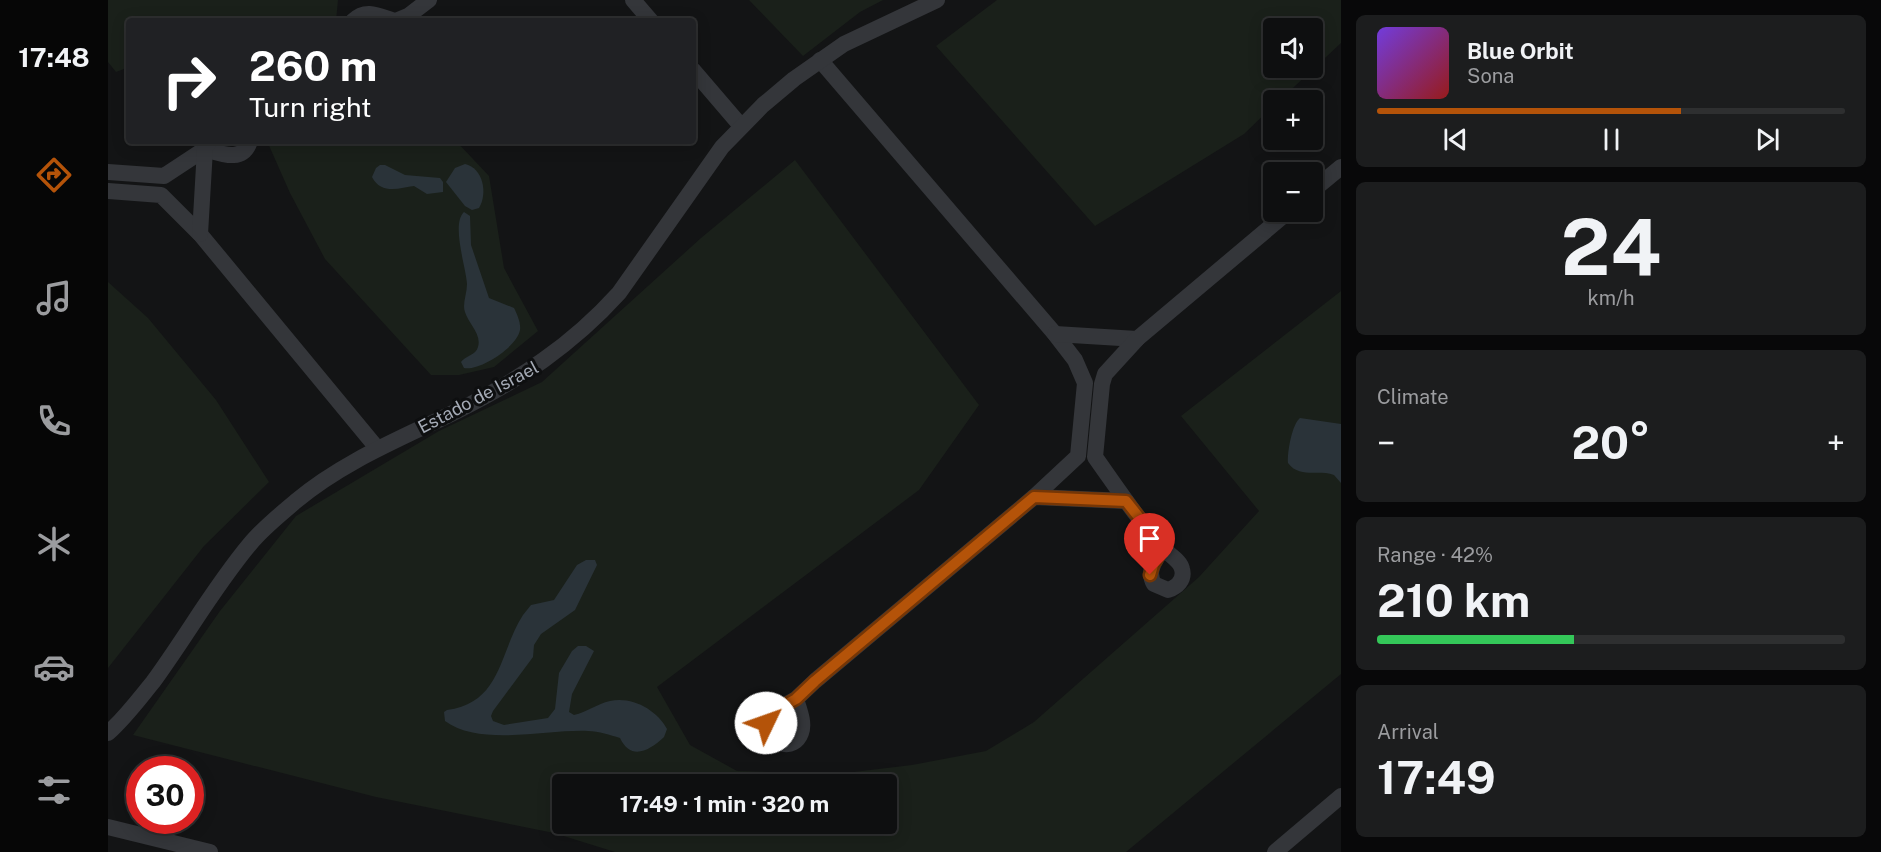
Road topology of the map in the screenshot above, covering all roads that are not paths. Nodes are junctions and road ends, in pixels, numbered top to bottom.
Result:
1 (429, 0) edge
2 (633, 0) edge
3 (937, 0) edge
4 (357, 18) edge
5 (385, 18) edge
6 (403, 18) edge
7 (648, 18) edge
8 (820, 60) junction
9 (696, 74) edge
10 (741, 126) junction
11 (248, 144) edge
12 (208, 145) edge
13 (1341, 167) edge
14 (108, 172) edge
15 (164, 176) junction
16 (1323, 182) edge
17 (108, 191) edge
18 (160, 195) junction
19 (1276, 222) edge
20 (200, 234) junction
21 (1055, 334) junction
22 (1137, 339) junction
23 (1085, 383) junction
24 (1102, 384) junction
25 (377, 448) junction
26 (1087, 456) junction
27 (1034, 497) junction
28 (1126, 501) junction
29 (1163, 548) dead end
30 (796, 699) dead end
31 (108, 733) edge
32 (1341, 796) edge
33 (108, 827) edge
34 (126, 831) edge
35 (139, 834) joint
36 (108, 835) edge
37 (210, 852) edge
38 (1275, 852) edge

1 - 6 street
2 - 7 street
3 - 8 street, Estado de Israel
4 - 5 street
8 - 10 street, Estado de Israel
8 - 21 street
9 - 10 street
10 - 25 street, Estado de Israel
11 - 12 street
12 - 15 street
12 - 20 street
13 - 16 street
14 - 15 street
15 - 18 street
17 - 18 street
18 - 20 street
19 - 22 street
20 - 25 street
21 - 22 street
21 - 23 street
22 - 24 street
23 - 24 street
23 - 26 street
24 - 26 street
25 - 31 street, Estado de Israel
26 - 27 street
26 - 28 street
27 - 28 street
27 - 30 street
28 - 29 street
32 - 38 street
33 - 34 street
35 - 36 street
35 - 37 street

